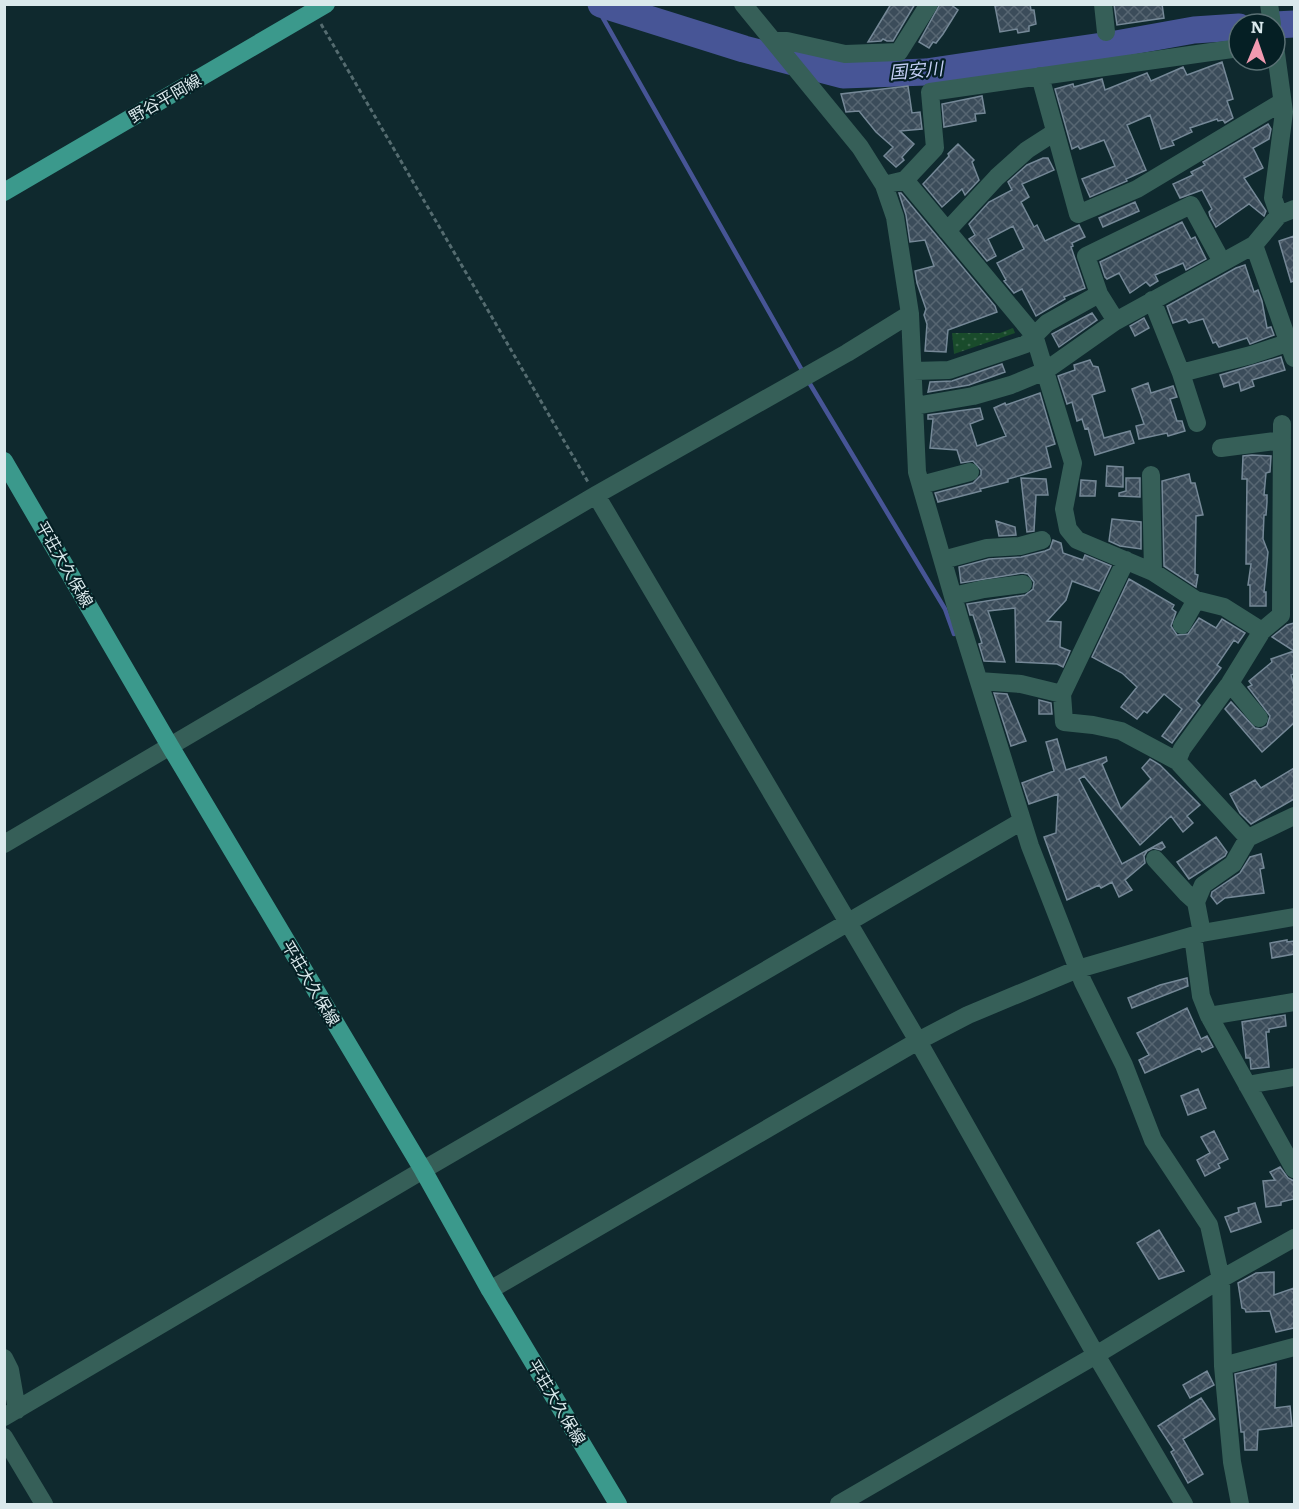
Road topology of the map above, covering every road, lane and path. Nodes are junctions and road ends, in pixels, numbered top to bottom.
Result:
1 (743, 4) edge
2 (929, 4) edge
3 (1103, 4) edge
4 (320, 8) edge
5 (1106, 32) dead end
6 (773, 41) junction
7 (1227, 50) edge
8 (1278, 72) edge
9 (1040, 76) junction
10 (1282, 102) junction
11 (1055, 132) junction
12 (905, 180) junction
13 (884, 185) junction
14 (4, 192) edge
15 (1287, 212) edge
16 (947, 231) junction
17 (1254, 245) junction
18 (1222, 262) junction
19 (1099, 294) junction
20 (1152, 300) junction
21 (910, 314) junction
22 (1116, 321) junction
23 (1034, 334) junction
24 (1292, 350) edge
25 (914, 371) junction
26 (1045, 371) junction
27 (1181, 373) junction
28 (915, 406) junction
29 (1197, 423) dead end
30 (1221, 448) dead end
31 (4, 461) edge
32 (970, 472) dead end
33 (1151, 475) dead end
34 (921, 485) junction
35 (596, 495) junction
36 (1042, 540) dead end
37 (1126, 560) junction
38 (943, 561) junction
39 (1153, 572) junction
40 (1023, 584) dead end
41 (953, 596) junction
42 (1196, 600) junction
43 (1288, 614) edge
44 (1182, 625) dead end
45 (1262, 632) junction
46 (979, 681) junction
47 (1230, 683) junction
48 (1062, 694) junction
49 (1259, 718) dead end
50 (170, 746) junction
51 (1178, 762) junction
52 (1294, 816) edge
53 (1022, 821) junction
54 (1248, 838) junction
55 (4, 844) edge
56 (1155, 859) dead end
57 (1196, 902) junction
58 (1294, 917) edge
59 (847, 923) junction
60 (1198, 934) junction
61 (1078, 969) junction
62 (1294, 1002) edge
63 (1209, 1016) junction
64 (918, 1041) junction
65 (1294, 1077) edge
66 (1247, 1085) junction
67 (1294, 1169) edge
68 (423, 1170) junction
69 (1294, 1238) edge
70 (1221, 1279) junction
71 (490, 1290) junction
72 (1294, 1347) edge
73 (1095, 1355) junction
74 (4, 1358) edge
75 (1223, 1366) junction
76 (11, 1414) edge
77 (4, 1437) edge
78 (44, 1504) edge
79 (618, 1504) edge
80 (839, 1504) edge
81 (1184, 1504) edge
82 (1240, 1504) edge

1 - 6 street
2 - 6 street
3 - 5 street
4 - 14 main road, 野谷平岡線
4 - 35 path
6 - 13 street
7 - 9 street
8 - 10 street
9 - 11 street
9 - 12 street
10 - 11 street
10 - 15 street
11 - 16 street
12 - 13 street
12 - 16 street
13 - 21 street
15 - 17 street
16 - 23 street
17 - 18 street
17 - 24 street
18 - 19 street
18 - 20 street
19 - 22 street
19 - 23 street
20 - 22 street
20 - 27 street
21 - 25 street
21 - 35 street
22 - 26 street
23 - 25 street
23 - 26 street
24 - 27 street
25 - 28 street
26 - 28 street
26 - 37 street
27 - 29 street
28 - 34 street
30 - 43 street
31 - 50 main road, 平荘大久保線
32 - 34 street
33 - 39 street
34 - 38 street
35 - 50 street
35 - 59 street
36 - 38 street
37 - 39 street
37 - 48 street
38 - 41 street
39 - 42 street
40 - 41 street
41 - 46 street
42 - 44 street
42 - 45 street
43 - 45 street
45 - 47 street
46 - 48 street
46 - 53 street
47 - 49 street
47 - 51 street
48 - 51 street
50 - 55 street
50 - 68 main road, 平荘大久保線
51 - 54 street
52 - 54 street
53 - 59 street
53 - 61 street
54 - 57 street
56 - 57 street
57 - 60 street
58 - 60 street
59 - 64 street
59 - 68 street
60 - 61 street
60 - 63 street
61 - 64 street
61 - 70 street
62 - 63 street
63 - 66 street
64 - 71 street
64 - 73 street
65 - 66 street
66 - 67 street
68 - 71 main road, 平荘大久保線
68 - 76 street
69 - 70 street
70 - 73 street
70 - 75 street
71 - 79 main road, 平荘大久保線
72 - 75 street
73 - 80 street
73 - 81 street
74 - 76 street
75 - 82 street
77 - 78 street

